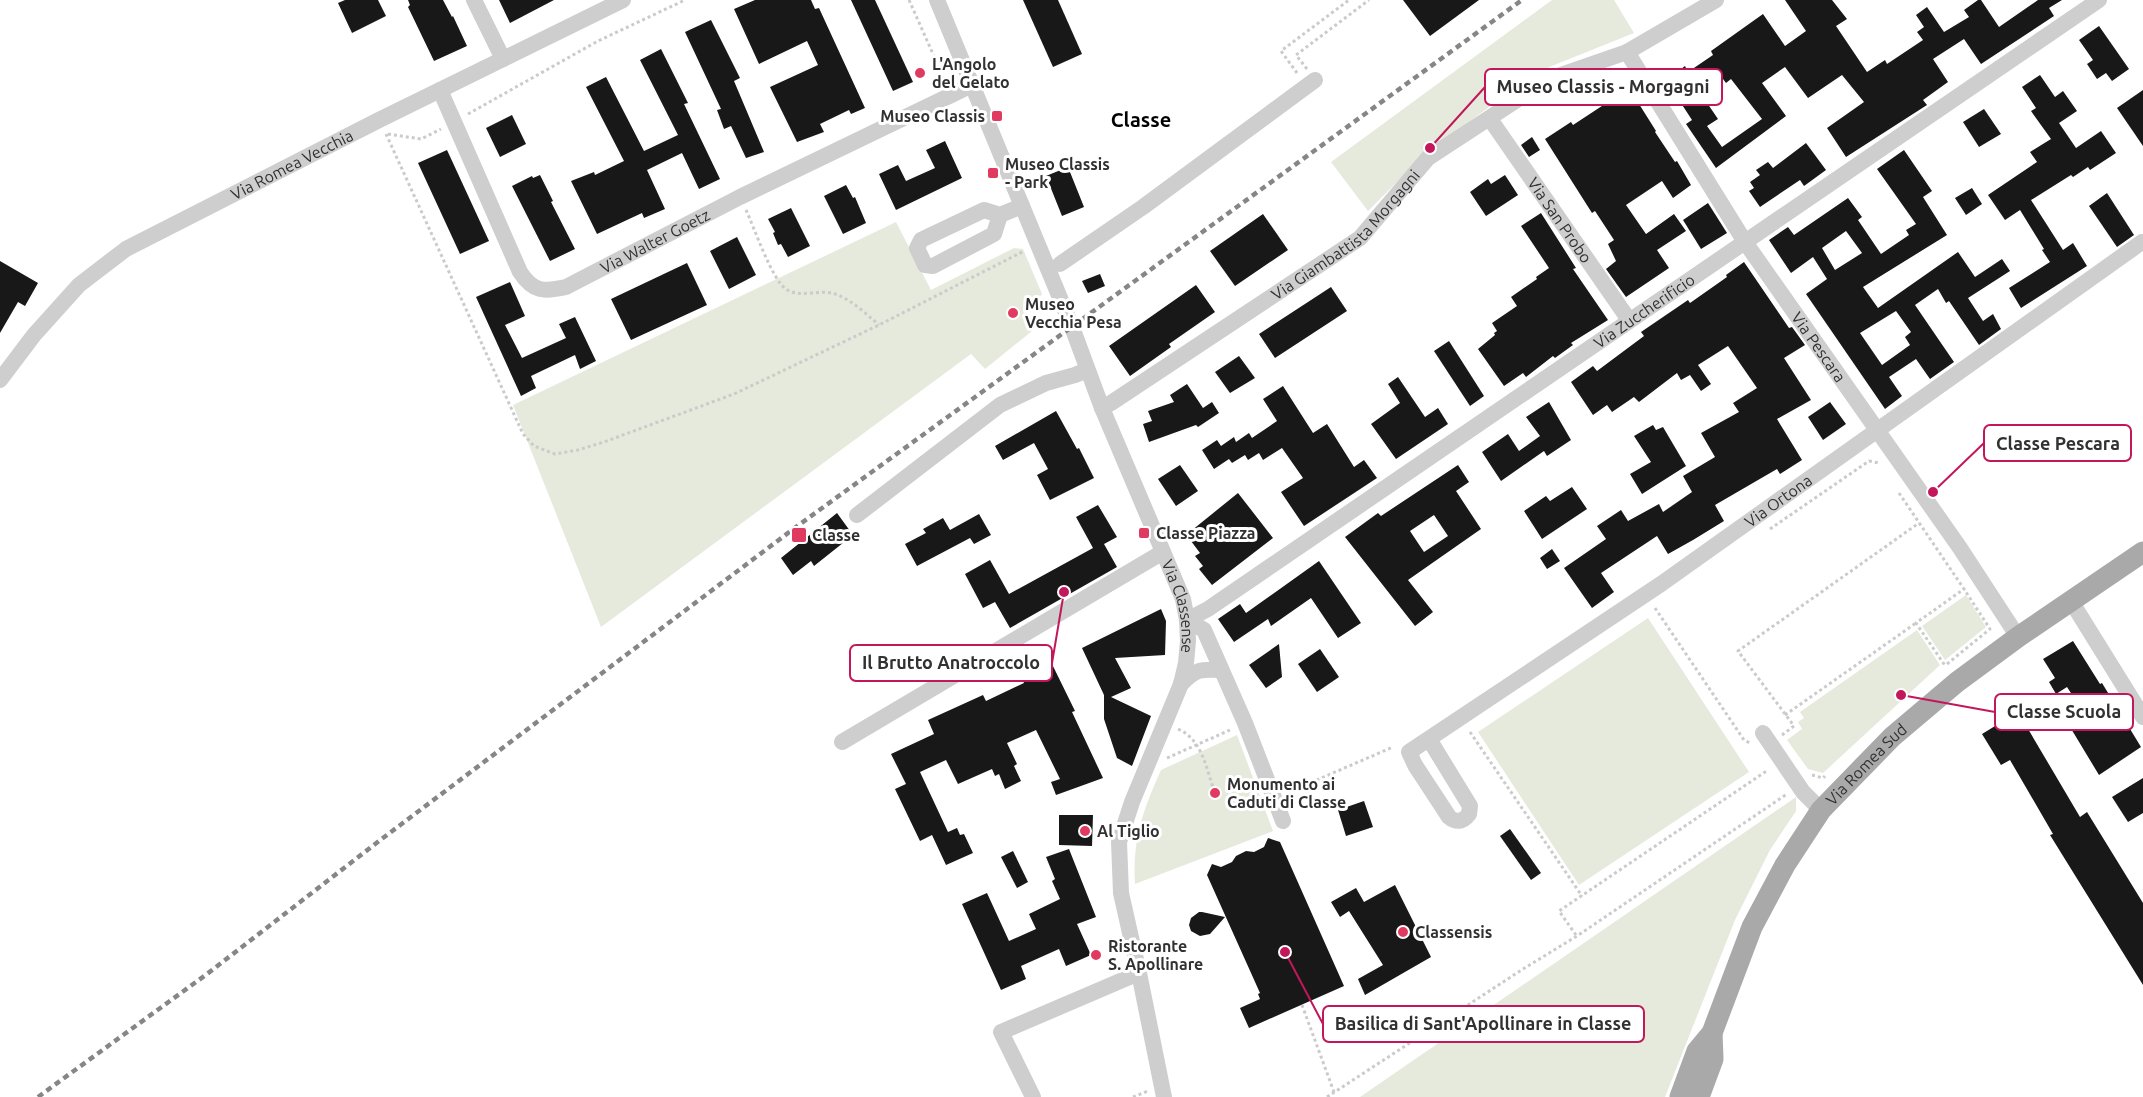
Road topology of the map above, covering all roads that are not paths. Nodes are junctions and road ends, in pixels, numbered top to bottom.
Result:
1 (474, 0) edge
2 (622, 0) edge
3 (937, 0) edge
4 (1716, 0) edge
5 (2099, 0) edge
6 (1627, 52) junction
7 (503, 59) junction
8 (1311, 83) road end
9 (972, 85) junction
10 (440, 90) junction
11 (1490, 119) junction
12 (1022, 206) junction
13 (1000, 215) junction
14 (1745, 242) junction
15 (2142, 242) edge
16 (1060, 264) dead end
17 (1629, 320) junction
18 (1087, 370) junction
19 (0, 380) edge
20 (1102, 408) junction
21 (1877, 429) junction
22 (857, 515) dead end
23 (1163, 552) junction
24 (2143, 552) edge
25 (2071, 600) junction
26 (1187, 620) junction
27 (2018, 637) junction
28 (1221, 670) junction
29 (1181, 684) junction
30 (2143, 717) edge
31 (1429, 739) junction
32 (1758, 739) road end
33 (842, 742) dead end
34 (1821, 810) junction
35 (1283, 821) dead end
36 (1139, 973) junction
37 (1712, 1033) junction
38 (1156, 1094) edge
39 (1033, 1097) edge
40 (1680, 1097) edge
41 (1699, 1097) edge

1 - 7 street
2 - 7 street, Via Romea Vecchia
3 - 9 street, Via Classense
4 - 6 street, Via Giambattista Morgagni
5 - 14 street, Via Zuccherificio
6 - 11 street, Via Giambattista Morgagni
6 - 14 street, Via Pescara
7 - 10 street, Via Romea Vecchia
8 - 16 street
9 - 10 street, Via Walter Goetz
9 - 12 street, Via Classense
10 - 19 street, Via Romea Vecchia
11 - 17 street, Via San Probo
11 - 20 street, Via Giambattista Morgagni
12 - 13 street
12 - 18 street, Via Classense
13 - 13 street
14 - 17 street, Via Zuccherificio
14 - 21 street, Via Pescara
15 - 21 street, Via Ortona
17 - 26 street, Via Zuccherificio
18 - 20 street, Via Classense
18 - 22 street
20 - 23 street, Via Classense
21 - 27 street, Via Pescara
21 - 31 street, Via Ortona
23 - 26 street, Via Classense
23 - 33 street
24 - 25 main road, Via Romea Sud
25 - 27 main road, Via Romea Sud
25 - 30 street
26 - 28 street
26 - 29 street, Via Classense
27 - 34 main road, Via Romea Sud
28 - 29 street
28 - 35 street
29 - 36 street, Via Classense
31 - 31 street, Via Ortona
32 - 34 street
34 - 37 main road, Via Romea Sud
36 - 38 street, Via Classense
36 - 39 street
37 - 40 main road, Via Romea Sud
37 - 41 main road, Via Romea Sud

